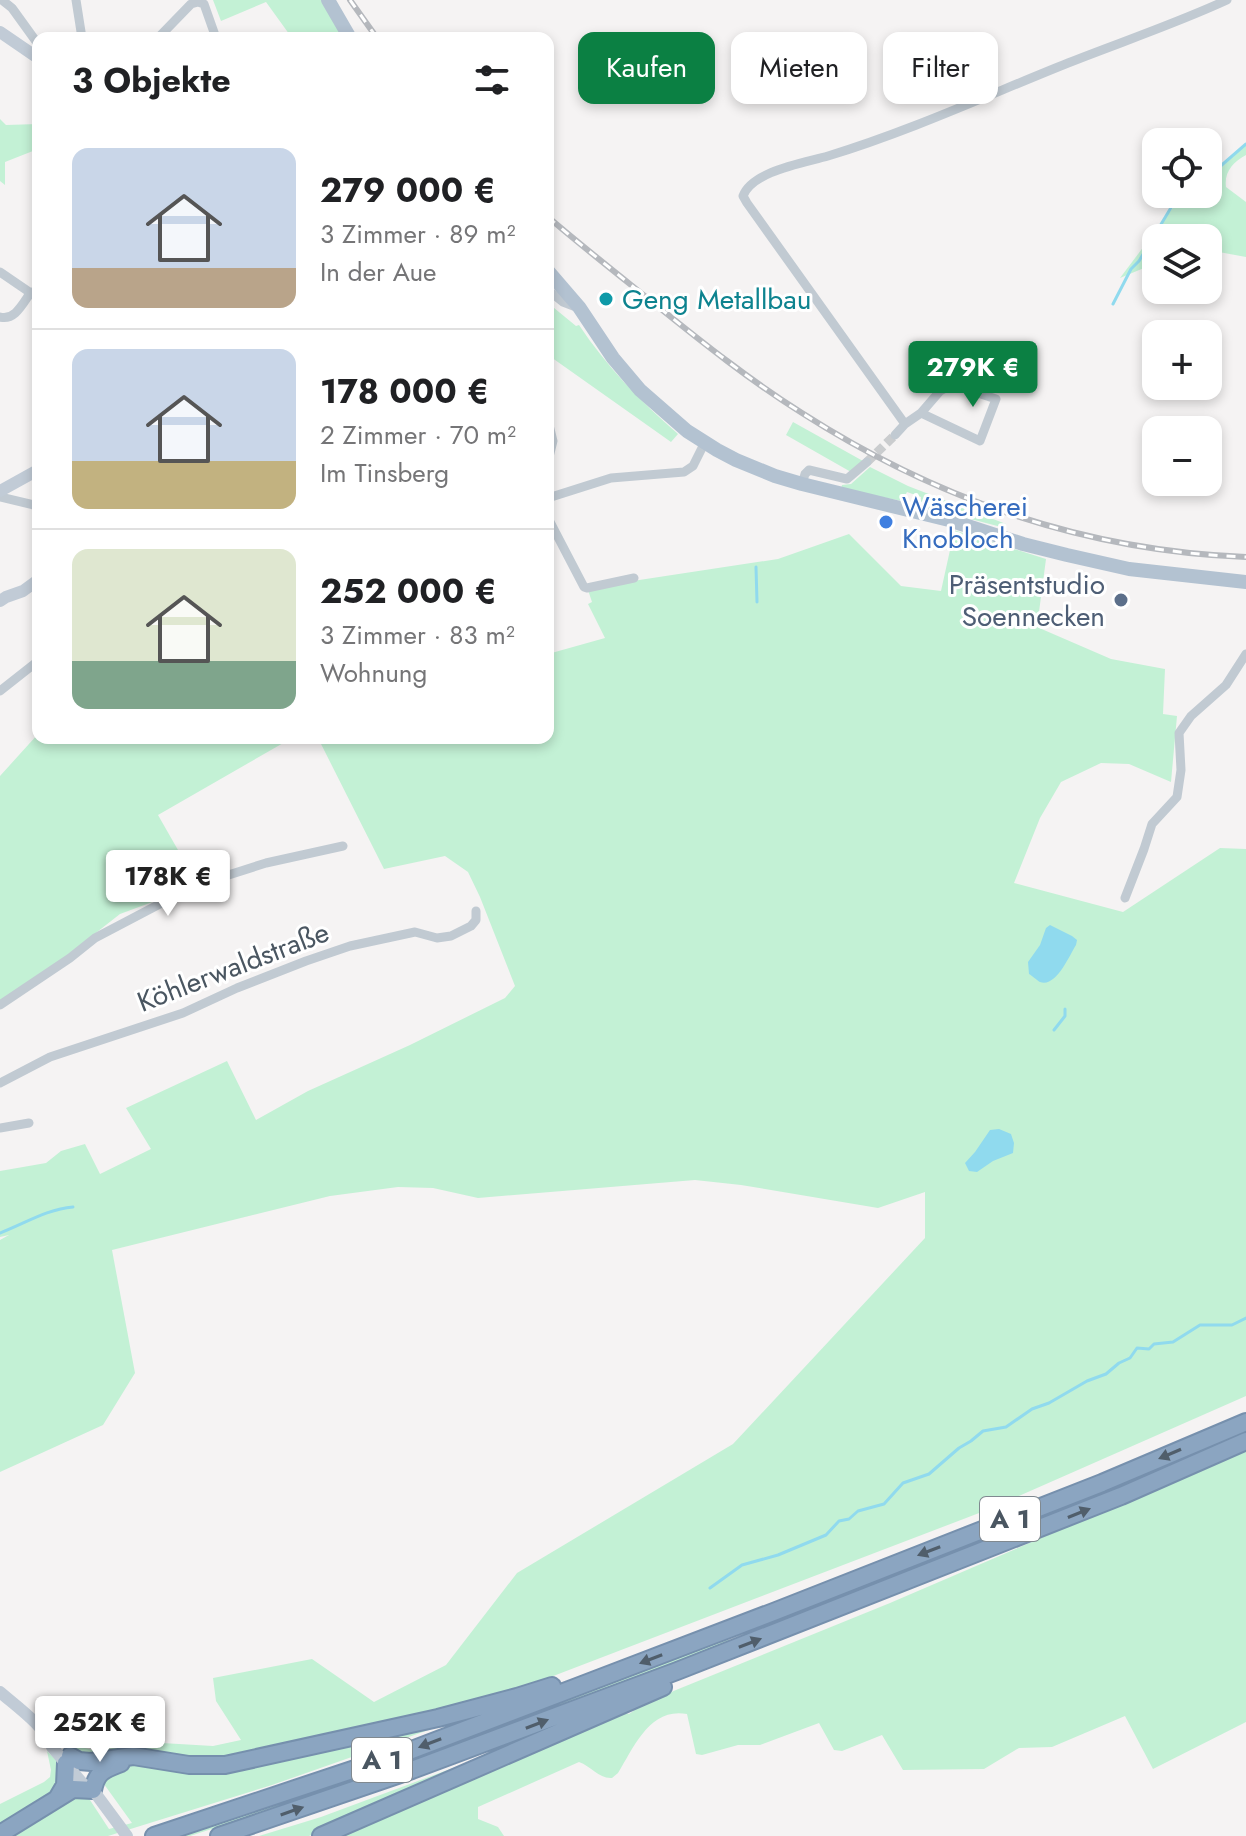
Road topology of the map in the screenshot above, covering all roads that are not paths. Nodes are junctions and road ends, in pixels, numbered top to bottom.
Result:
1 (2, 0) edge
2 (76, 0) edge
3 (328, 0) edge
4 (1227, 0) edge
5 (0, 32) edge
6 (81, 32) edge
7 (164, 32) edge
8 (214, 32) edge
9 (347, 32) edge
10 (32, 36) edge
11 (32, 54) edge
12 (0, 272) edge
13 (554, 278) edge
14 (32, 293) edge
15 (554, 295) edge
16 (32, 298) edge
17 (579, 307) junction
18 (0, 317) edge
19 (921, 413) junction
20 (905, 424) junction
21 (895, 435) tunnel mouth
22 (705, 442) junction
23 (867, 462) tunnel mouth
24 (32, 473) edge
25 (802, 484) junction
26 (0, 491) edge
27 (554, 496) edge
28 (0, 497) edge
29 (32, 505) edge
30 (554, 530) edge
31 (634, 578) dead end
32 (1246, 582) edge
33 (32, 584) edge
34 (0, 601) edge
35 (1246, 654) edge
36 (32, 666) edge
37 (0, 691) edge
38 (343, 846) dead end
39 (1125, 898) dead end
40 (476, 911) dead end
41 (0, 1005) edge
42 (0, 1083) edge
43 (29, 1123) dead end
44 (0, 1128) edge
45 (1244, 1422) edge
46 (1246, 1441) edge
47 (677, 1671) junction
48 (582, 1685) junction
49 (0, 1692) edge
50 (150, 1759) junction
51 (68, 1760) junction
52 (93, 1790) junction
53 (57, 1798) junction
54 (124, 1831) edge
55 (0, 1834) edge
56 (154, 1836) edge
57 (219, 1836) edge
58 (321, 1836) edge

1 - 10 street
2 - 6 street
3 - 9 main road
4 - 20 street
5 - 11 main road
7 - 8 street
12 - 14 street
13 - 17 main road
15 - 17 street
16 - 18 street
17 - 22 main road
19 - 19 street
19 - 20 street
20 - 21 street
22 - 25 main road
22 - 27 street
23 - 25 street
24 - 26 main road
25 - 32 main road
28 - 29 street
30 - 31 street
33 - 34 main road
35 - 39 street
36 - 37 street
38 - 41 street
40 - 42 street, Köhlerwaldstraße
43 - 44 street
45 -> 48 highway, A 1
47 -> 46 highway, A 1
57 -> 47 highway, A 1
47 - 58 highway
48 - 50 highway
48 -> 56 highway, A 1
49 - 51 main road
50 - 51 highway
50 - 52 highway
51 - 52 main road
51 - 53 highway
52 - 53 highway
52 - 54 main road
53 - 55 highway

